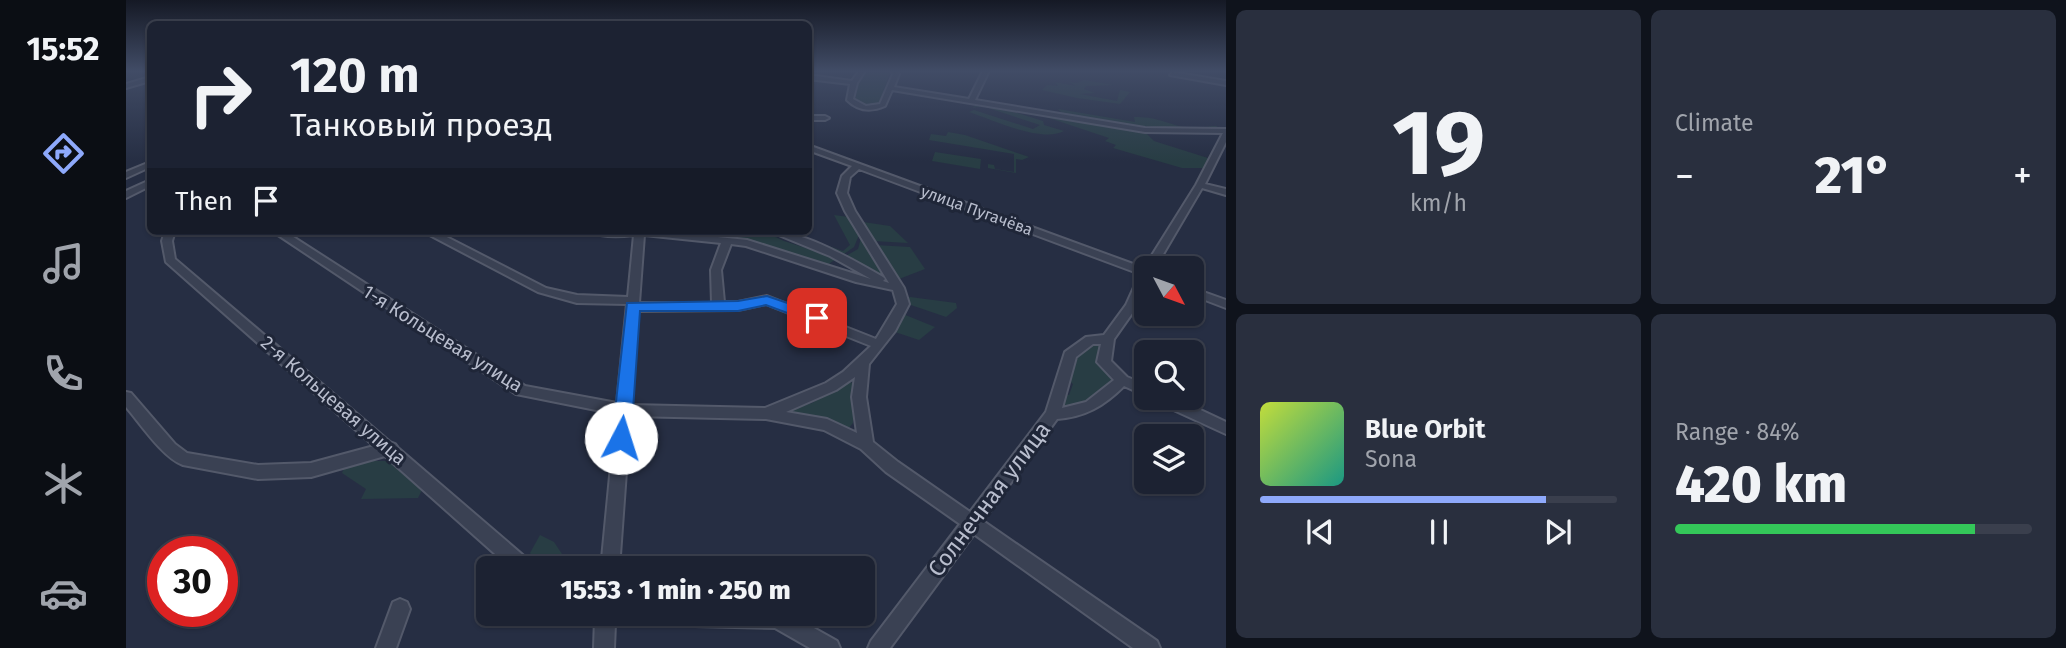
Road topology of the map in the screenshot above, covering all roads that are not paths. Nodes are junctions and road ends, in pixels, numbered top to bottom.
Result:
1 (852, 101) edge
2 (885, 101) edge
3 (979, 101) edge
4 (812, 118) edge
5 (825, 118) dead end
6 (1226, 133) edge
7 (812, 149) edge
8 (147, 165) edge
9 (857, 166) junction
10 (126, 174) edge
11 (147, 184) edge
12 (1200, 185) junction
13 (1226, 192) edge
14 (126, 195) edge
15 (169, 235) edge
16 (282, 235) edge
17 (435, 235) edge
18 (639, 235) edge
19 (679, 235) edge
20 (784, 235) edge
21 (728, 240) junction
22 (1156, 256) edge
23 (1134, 269) edge
24 (898, 288) junction
25 (1204, 295) edge
26 (1134, 300) edge
27 (633, 304) junction
28 (1226, 304) edge
29 (718, 305) junction
30 (1108, 339) junction
31 (877, 344) junction
32 (863, 363) junction
33 (1122, 380) junction
34 (1134, 386) edge
35 (126, 397) edge
36 (624, 410) junction
37 (1187, 410) edge
38 (765, 414) junction
39 (1053, 414) junction
40 (1226, 428) edge
41 (866, 445) junction
42 (390, 448) junction
43 (971, 522) junction
44 (512, 556) edge
45 (611, 556) edge
46 (400, 609) dead end
47 (604, 626) edge
48 (791, 626) edge
49 (386, 648) edge
50 (604, 648) edge
51 (830, 648) edge
52 (878, 648) edge
53 (1150, 648) edge

1 - 2 street
3 - 6 street
4 - 5 street
6 - 12 street
7 - 9 street, улица Пугачёва
8 - 10 street
9 - 23 street, улица Пугачёва
9 - 24 street
11 - 14 street
12 - 13 street
12 - 22 street
15 - 42 street, 2-я Кольцевая улица
16 - 36 street, 1-я Кольцевая улица
17 - 27 street
18 - 27 street
19 - 21 street
20 - 24 street
21 - 24 street
21 - 29 street
24 - 31 street
25 - 28 street
26 - 30 street
27 - 29 street
27 - 36 street
29 - 31 street
30 - 33 street
30 - 39 street
31 - 32 street
32 - 38 street
32 - 41 street
33 - 34 street
33 - 39 street, Солнечная улица
35 - 42 street
36 - 38 street, 1-я Кольцевая улица
36 - 45 street
37 - 40 street
38 - 41 street
39 - 43 street, Солнечная улица
41 - 43 street
42 - 44 street, 2-я Кольцевая улица
43 - 52 street, Солнечная улица
43 - 53 street
46 - 49 street
47 - 50 street
48 - 51 street

